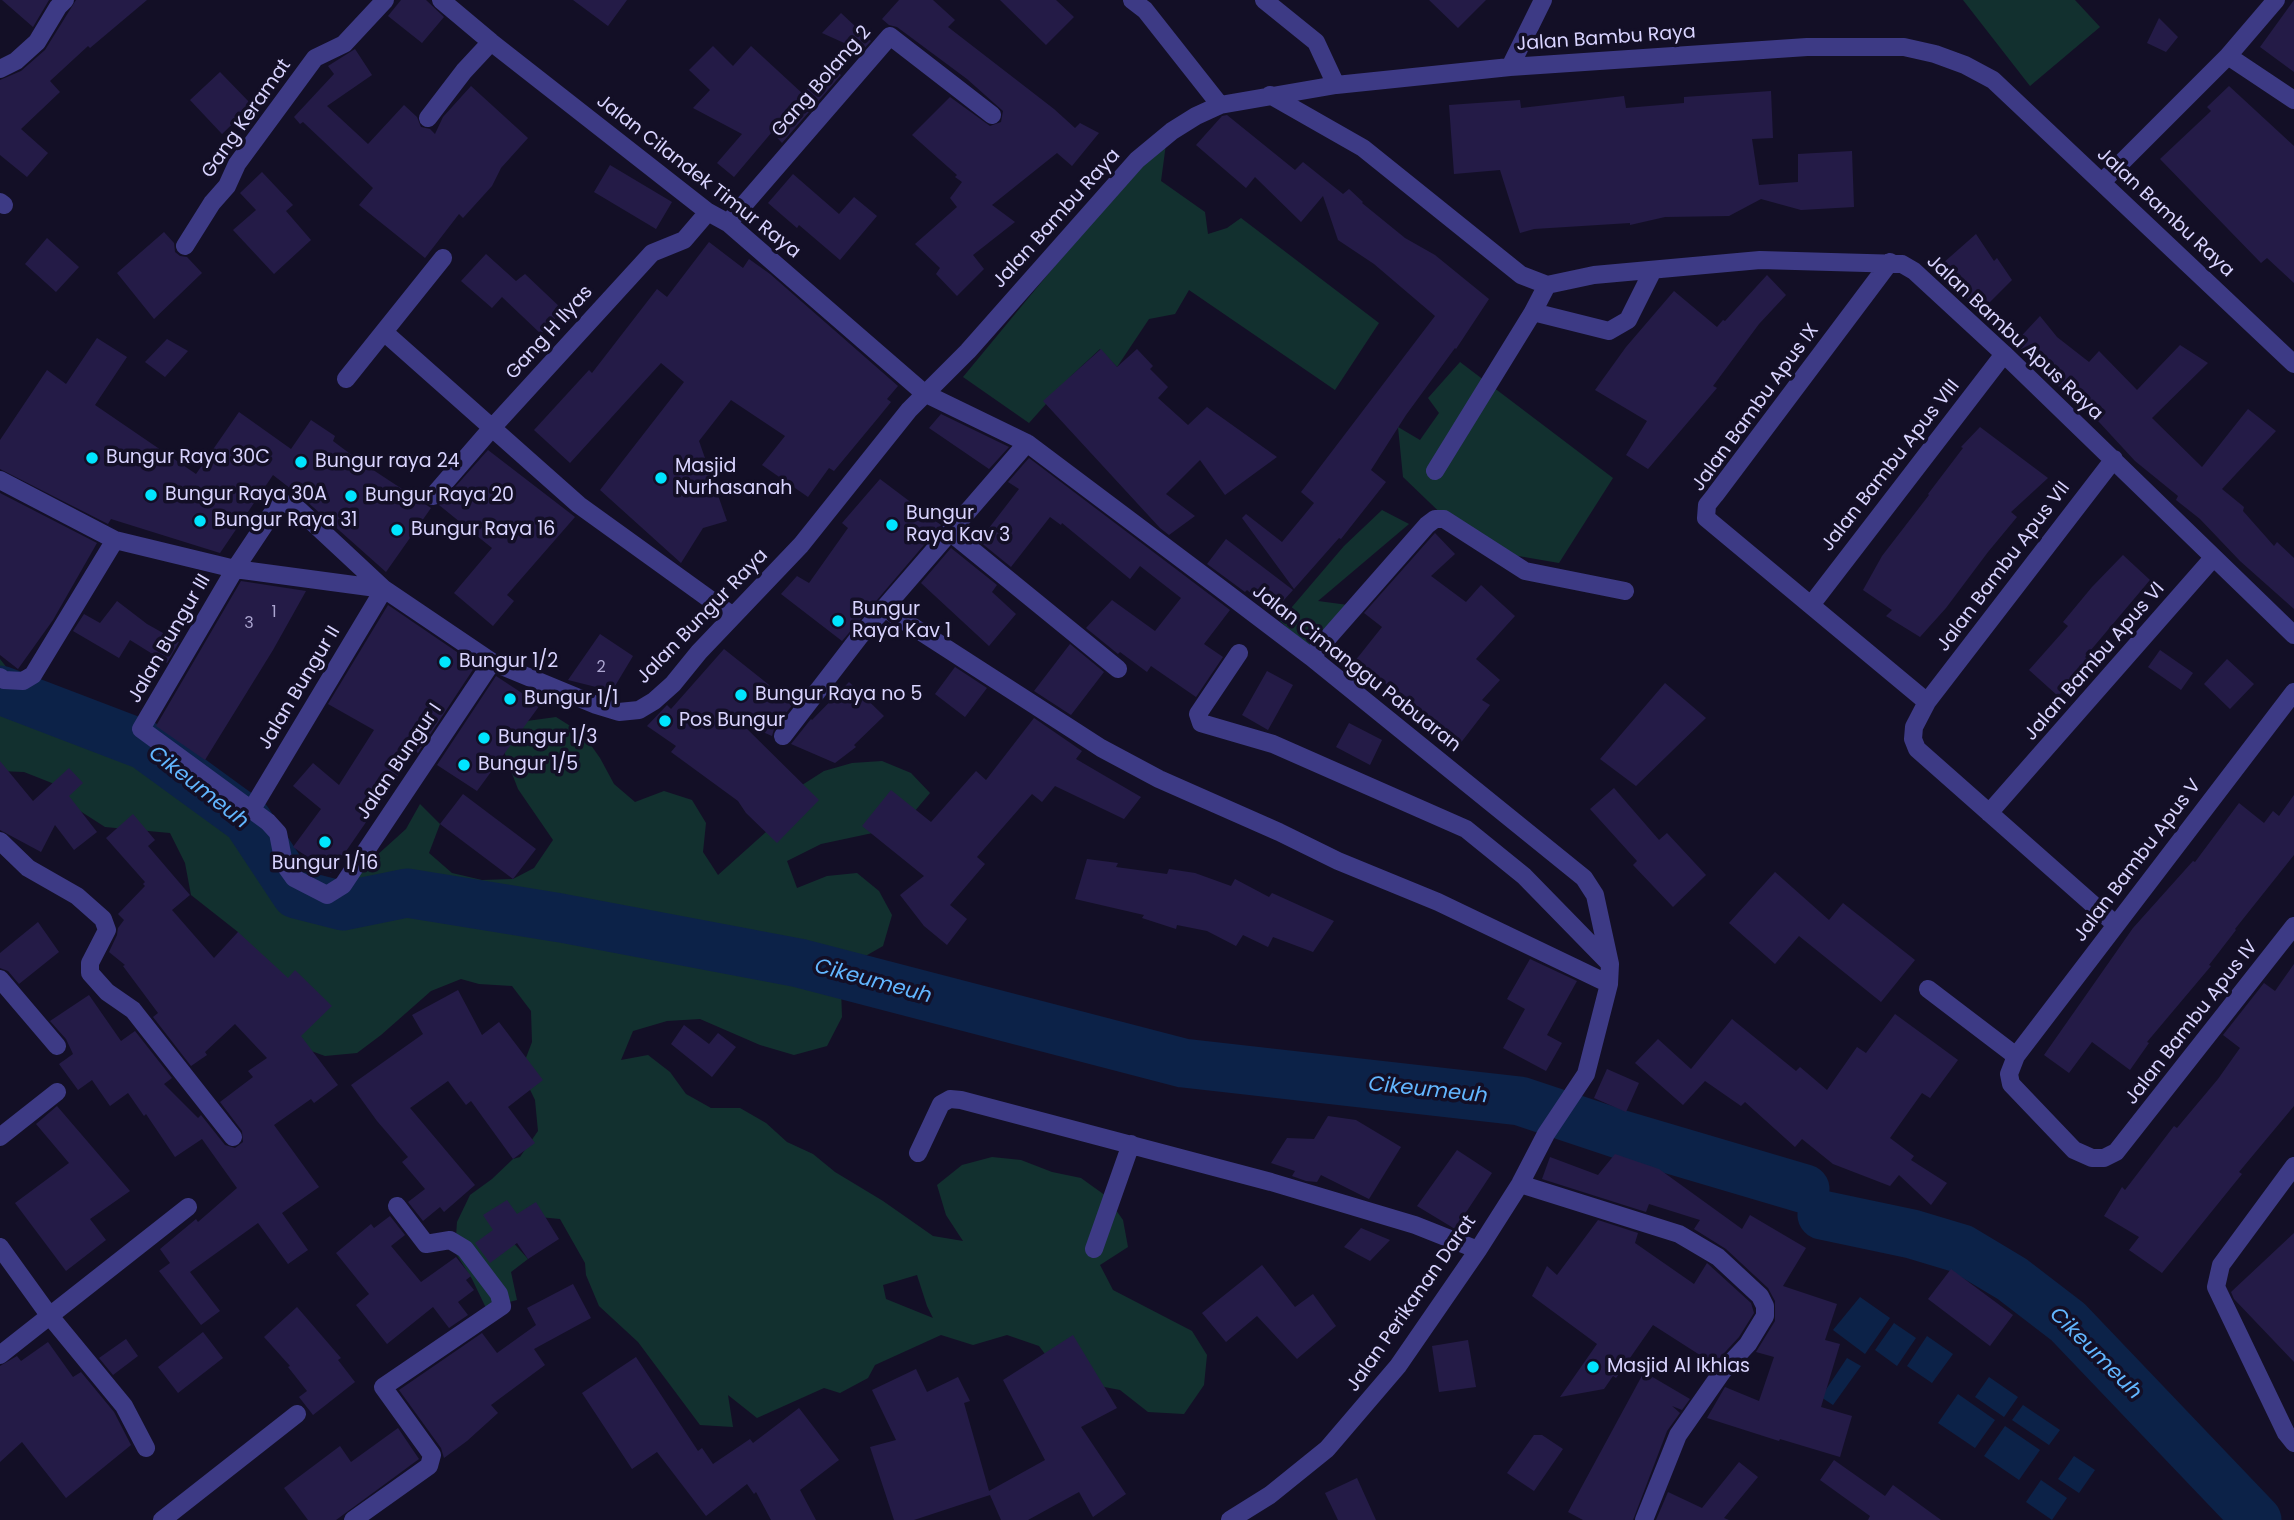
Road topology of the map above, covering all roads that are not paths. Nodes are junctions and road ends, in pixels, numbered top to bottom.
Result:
1 (385, 0) edge
2 (441, 0) edge
3 (1264, 0) edge
4 (1543, 0) edge
5 (2276, 0) edge
6 (58, 2) edge
7 (1143, 3) edge
8 (491, 42) junction
9 (2228, 56) junction
10 (1510, 67) junction
11 (0, 69) edge
12 (1336, 85) junction
13 (1270, 95) junction
14 (2294, 100) edge
15 (1220, 105) junction
16 (992, 115) dead end
17 (428, 118) dead end
18 (2102, 182) junction
19 (708, 212) junction
20 (728, 223) junction
21 (185, 246) dead end
22 (443, 258) dead end
23 (1890, 262) junction
24 (1653, 270) junction
25 (1547, 285) junction
26 (1533, 312) junction
27 (384, 332) junction
28 (2004, 354) junction
29 (2294, 365) edge
30 (346, 379) dead end
31 (925, 393) junction
32 (491, 429) junction
33 (1027, 443) junction
34 (2113, 459) junction
35 (1435, 471) dead end
36 (0, 480) edge
37 (432, 496) dead end
38 (950, 532) junction
39 (115, 540) junction
40 (2213, 558) junction
41 (235, 569) junction
42 (384, 589) junction
43 (1625, 591) dead end
44 (1811, 605) junction
45 (884, 608) junction
46 (733, 616) junction
47 (2294, 635) edge
48 (1239, 653) dead end
49 (1311, 657) junction
50 (492, 662) junction
51 (1118, 669) dead end
52 (0, 677) edge
53 (2294, 692) edge
54 (1927, 702) junction
55 (783, 736) dead end
56 (252, 809) junction
57 (1989, 813) junction
58 (0, 841) edge
59 (2115, 924) junction
60 (2294, 926) edge
61 (1610, 964) junction
62 (0, 979) edge
63 (1609, 984) junction
64 (1928, 989) dead end
65 (57, 1046) dead end
66 (2016, 1056) junction
67 (1586, 1074) joint
68 (57, 1091) dead end
69 (233, 1136) dead end
70 (0, 1137) edge
71 (1131, 1144) junction
72 (918, 1153) dead end
73 (2294, 1166) edge
74 (1520, 1184) junction
75 (397, 1206) dead end
76 (188, 1207) dead end
77 (0, 1247) edge
78 (1094, 1249) dead end
79 (1478, 1250) junction
80 (49, 1315) junction
81 (0, 1355) edge
82 (297, 1414) dead end
83 (2291, 1433) edge
84 (146, 1448) dead end
85 (162, 1520) edge
86 (353, 1520) edge
87 (1230, 1520) edge
88 (1644, 1520) edge

1 - 21 street, Gang Keramat
2 - 8 street, Jalan Cilandek Timur Raya
3 - 12 street
4 - 10 street
5 - 9 street
6 - 11 street
7 - 15 street
8 - 17 street
8 - 19 street, Jalan Cilandek Timur Raya
9 - 14 street
9 - 18 street
10 - 12 street, Jalan Bambu Raya
10 - 18 street, Jalan Bambu Raya
12 - 13 street, Jalan Bambu Raya
13 - 15 street, Jalan Bambu Raya
13 - 25 street
15 - 31 street, Jalan Bambu Raya
16 - 20 street, Gang Bolang 2
18 - 29 street, Jalan Bambu Raya
19 - 20 street, Jalan Cilandek Timur Raya
19 - 32 street, Gang H Ilyas
20 - 31 street, Jalan Cilandek Timur Raya
22 - 27 street
23 - 24 street, Jalan Bambu Apus Raya
23 - 28 street, Jalan Bambu Apus Raya
23 - 44 street, Jalan Bambu Apus IX
24 - 25 street, Jalan Bambu Apus Raya
24 - 26 street
25 - 26 street
26 - 35 street
27 - 30 street
27 - 32 street
28 - 34 street, Jalan Bambu Apus Raya
28 - 44 street, Jalan Bambu Apus VIII
31 - 33 street, Jalan Cimanggu Pabuaran
31 - 46 street, Jalan Bungur Raya
32 - 37 street, Gang H Ilyas
32 - 46 street
33 - 38 street
33 - 49 street, Jalan Cimanggu Pabuaran
34 - 40 street, Jalan Bambu Apus Raya
34 - 54 street, Jalan Bambu Apus VII
36 - 39 street, Jalan Bungur Raya
38 - 45 street
38 - 51 street
39 - 41 street, Jalan Bungur Raya
39 - 52 street
40 - 47 street, Jalan Bambu Apus Raya
40 - 57 street, Jalan Bambu Apus VI
41 - 42 street, Jalan Bungur Raya
41 - 42 street, Jalan Bungur Raya
41 - 56 street, Jalan Bungur III
42 - 50 street, Jalan Bungur Raya
42 - 56 street, Jalan Bungur II
43 - 49 street
44 - 54 street, Jalan Bambu Apus IX
45 - 55 street
45 - 63 street
46 - 50 street, Jalan Bungur Raya
48 - 61 street
49 - 61 street, Jalan Cimanggu Pabuaran
50 - 56 street, Jalan Bungur I
53 - 59 street, Jalan Bambu Apus V
54 - 57 street, Jalan Bambu Apus VII
57 - 59 street, Jalan Bambu Apus VII
58 - 69 street
59 - 66 street, Jalan Bambu Apus V
60 - 66 street, Jalan Bambu Apus IV
61 - 63 street, Jalan Cimanggu Pabuaran
62 - 65 street
63 - 67 street, Jalan Cimanggu Pabuaran
64 - 66 street
67 - 74 street, Jalan Perikanan Darat
68 - 70 street
71 - 72 street
71 - 78 street
71 - 79 street
73 - 83 street
74 - 79 street, Jalan Perikanan Darat
74 - 88 street
75 - 86 street
76 - 80 street
77 - 80 street
79 - 87 street, Jalan Perikanan Darat
80 - 81 street
80 - 84 street
82 - 85 street

